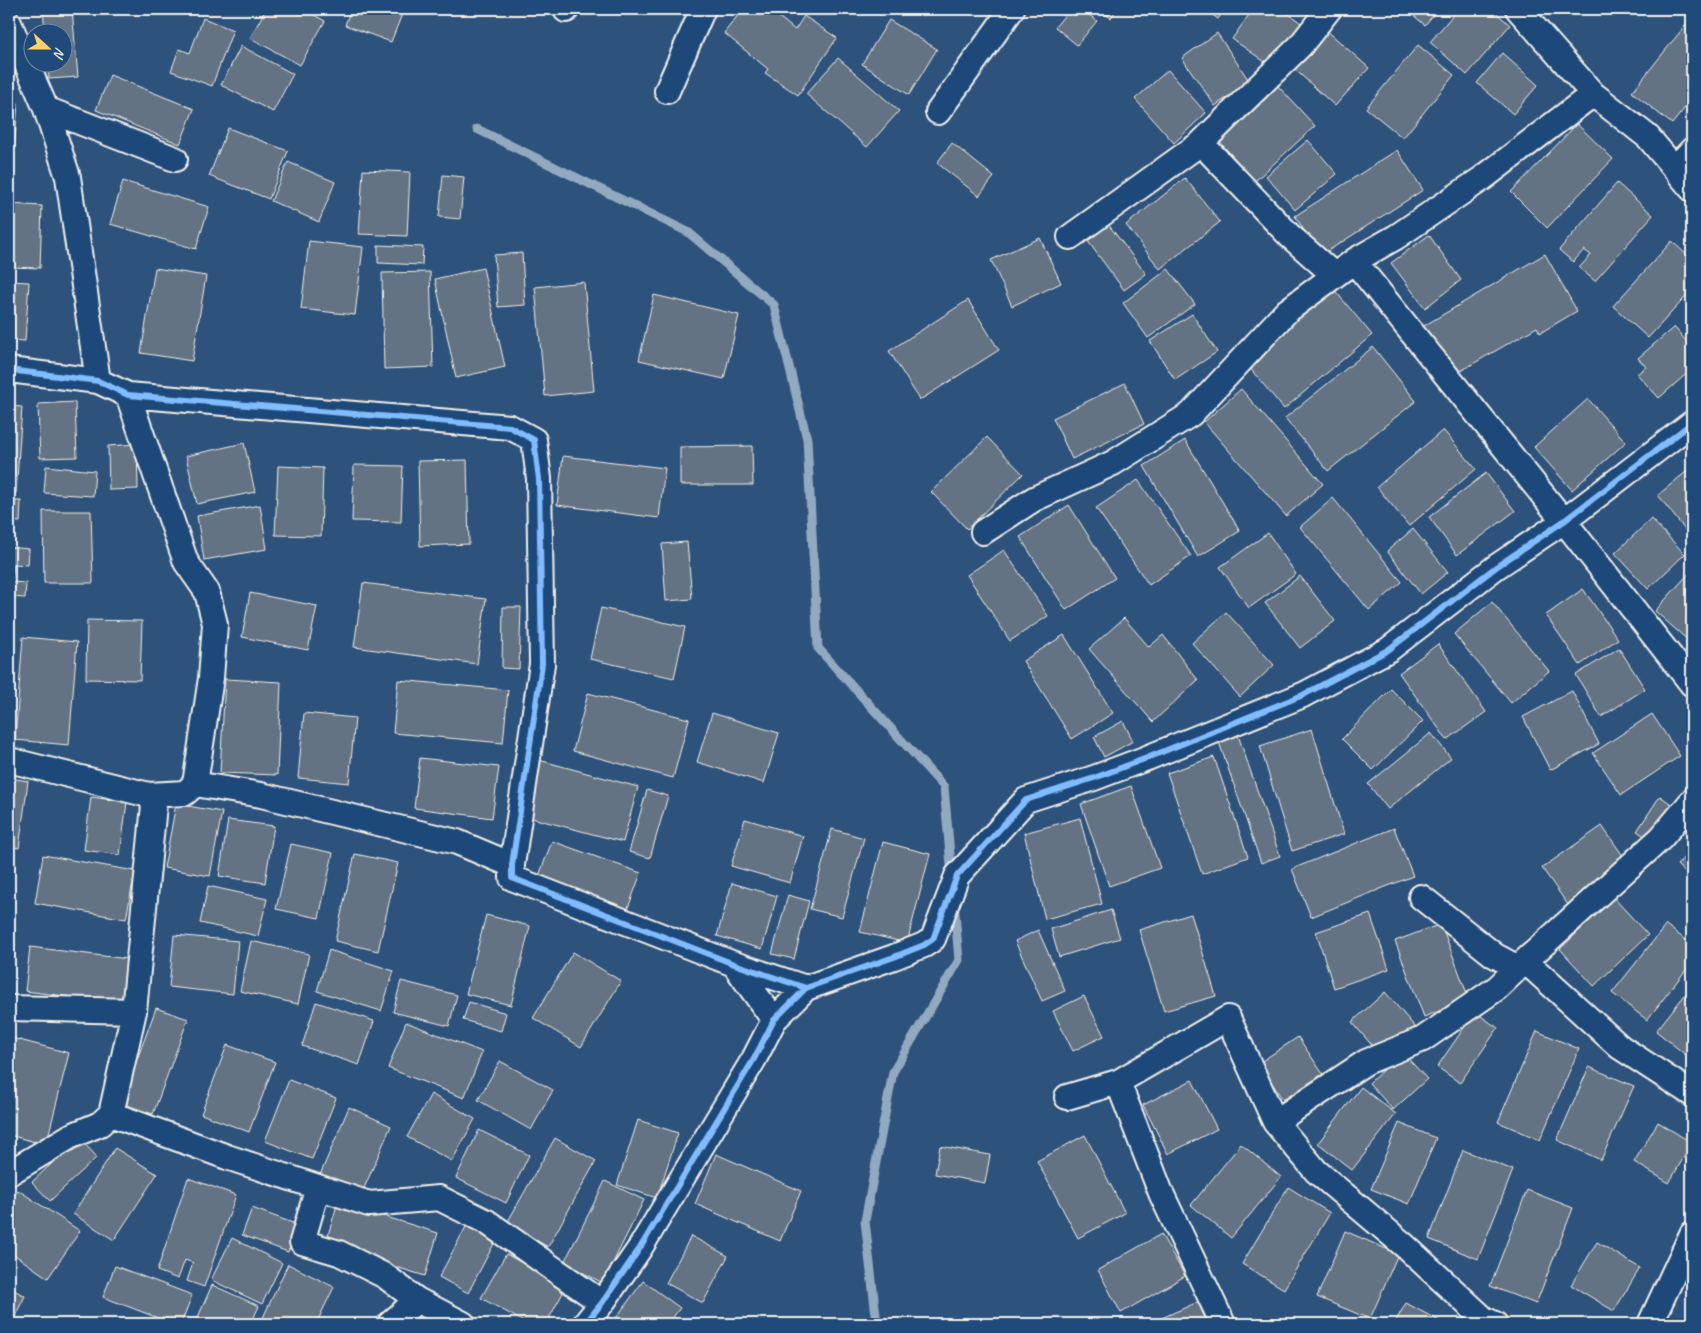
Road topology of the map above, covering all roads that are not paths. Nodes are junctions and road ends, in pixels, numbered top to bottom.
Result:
1 (704, 9) edge
2 (1012, 9) edge
3 (1329, 9) edge
4 (1518, 9) edge
5 (9, 24) edge
6 (666, 91) dead end
7 (1593, 94) junction
8 (46, 109) junction
9 (938, 112) dead end
10 (1202, 143) junction
11 (1692, 150) edge
12 (176, 159) dead end
13 (1675, 168) junction
14 (1692, 189) edge
15 (1070, 237) dead end
16 (1354, 262) junction
17 (1334, 275) junction
18 (9, 370) edge
19 (98, 381) junction
20 (128, 395) junction
21 (1692, 423) edge
22 (1564, 521) junction
23 (983, 532) dead end
24 (1692, 684) edge
25 (9, 760) edge
26 (195, 784) junction
27 (149, 795) junction
28 (1692, 802) edge
29 (512, 865) junction
30 (1420, 897) dead end
31 (734, 964) junction
32 (1521, 964) junction
33 (806, 988) junction
34 (9, 1008) edge
35 (134, 1011) junction
36 (774, 1020) junction
37 (1118, 1082) junction
38 (1692, 1094) edge
39 (1067, 1097) dead end
40 (111, 1114) junction
41 (1275, 1122) junction
42 (9, 1172) edge
43 (318, 1187) junction
44 (1692, 1234) edge
45 (417, 1300) junction
46 (602, 1303) junction
47 (390, 1324) edge
48 (463, 1324) edge
49 (585, 1324) edge
50 (1223, 1324) edge
51 (1495, 1324) edge
52 (1650, 1324) edge

1 - 6 street
2 - 9 street
3 - 10 street
4 - 7 street
5 - 8 street
7 - 13 street
7 - 16 street
8 - 12 street
8 - 19 street
10 - 15 street
10 - 17 street
11 - 13 street
13 - 14 street
16 - 17 street
16 - 22 street
17 - 23 street
18 - 19 street
19 - 20 street
20 - 26 street
20 - 29 street
21 - 22 street
22 - 24 street
22 - 33 street
25 - 27 street
26 - 27 street
26 - 29 street
27 - 35 street
28 - 32 street
29 - 31 street
30 - 32 street
31 - 33 street
31 - 36 street
32 - 38 street
32 - 41 street
33 - 36 street
34 - 35 street
35 - 40 street
36 - 46 street
37 - 39 street
37 - 41 street
37 - 50 street
40 - 42 street
40 - 43 street
41 - 51 street
43 - 45 street
43 - 46 street
44 - 52 street
45 - 47 street
45 - 48 street
46 - 49 street

